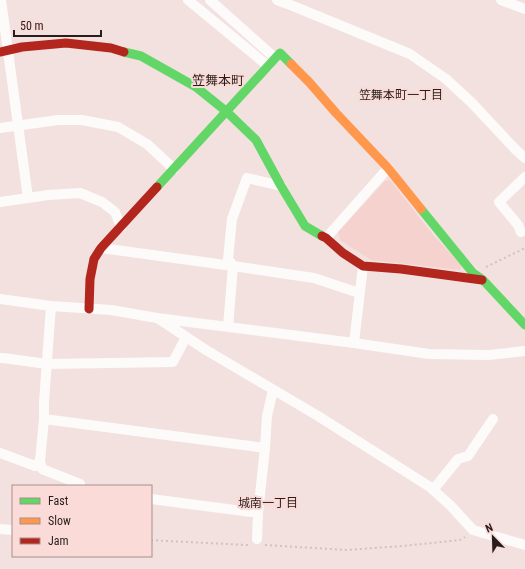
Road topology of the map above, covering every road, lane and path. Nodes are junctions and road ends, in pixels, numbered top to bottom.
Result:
1 (1, 0) edge
2 (188, 0) edge
3 (210, 0) edge
4 (277, 0) edge
5 (501, 0) edge
6 (525, 9) edge
7 (4, 52) edge
8 (272, 62) junction
9 (227, 112) junction
10 (18, 125) junction
11 (0, 128) edge
12 (525, 158) edge
13 (388, 168) junction
14 (174, 169) junction
15 (525, 177) edge
16 (281, 186) junction
17 (28, 198) junction
18 (0, 202) edge
19 (121, 227) junction
20 (521, 232) dead end
21 (326, 238) junction
22 (101, 248) junction
23 (525, 248) edge
24 (233, 266) junction
25 (362, 266) junction
26 (473, 273) junction
27 (483, 280) junction
28 (359, 293) junction
29 (0, 299) edge
30 (51, 306) junction
31 (89, 309) junction
32 (158, 318) junction
33 (525, 325) edge
34 (228, 327) junction
35 (186, 337) junction
36 (354, 343) junction
37 (525, 351) edge
38 (0, 358) edge
39 (47, 364) junction
40 (273, 390) junction
41 (44, 418) junction
42 (493, 419) dead end
43 (265, 448) junction
44 (0, 453) edge
45 (40, 461) junction
46 (83, 485) edge
47 (433, 490) junction
48 (152, 498) edge
49 (258, 513) junction
50 (0, 528) edge
51 (12, 530) edge
52 (474, 530) junction
53 (152, 540) edge
54 (257, 543) junction
55 (525, 545) edge

1 - 7 street
2 - 8 street
3 - 8 street
4 - 12 street
5 - 6 street
7 - 9 street
7 - 10 street
8 - 9 street
8 - 13 street
9 - 14 street
9 - 16 street
10 - 11 street
10 - 14 street
10 - 17 street
13 - 21 street
13 - 26 street
14 - 19 street
15 - 20 street
16 - 21 street
16 - 24 street
17 - 18 street
17 - 19 street
19 - 22 street
21 - 25 street
22 - 24 street
22 - 31 street
23 - 26 path
24 - 28 street
24 - 34 street
25 - 27 street
25 - 28 street
26 - 27 street
27 - 33 street
28 - 36 street
29 - 30 street
30 - 31 street
30 - 39 street
31 - 32 street
32 - 34 street
32 - 35 street
34 - 36 street
35 - 39 street
35 - 40 street
36 - 37 street
38 - 39 street
39 - 41 street
40 - 43 street
40 - 47 street
41 - 43 street
41 - 45 street
42 - 47 street
43 - 49 street
44 - 45 street
45 - 46 street
47 - 52 street
48 - 49 street
49 - 54 street
50 - 51 street
52 - 54 path
52 - 55 street
53 - 54 path

